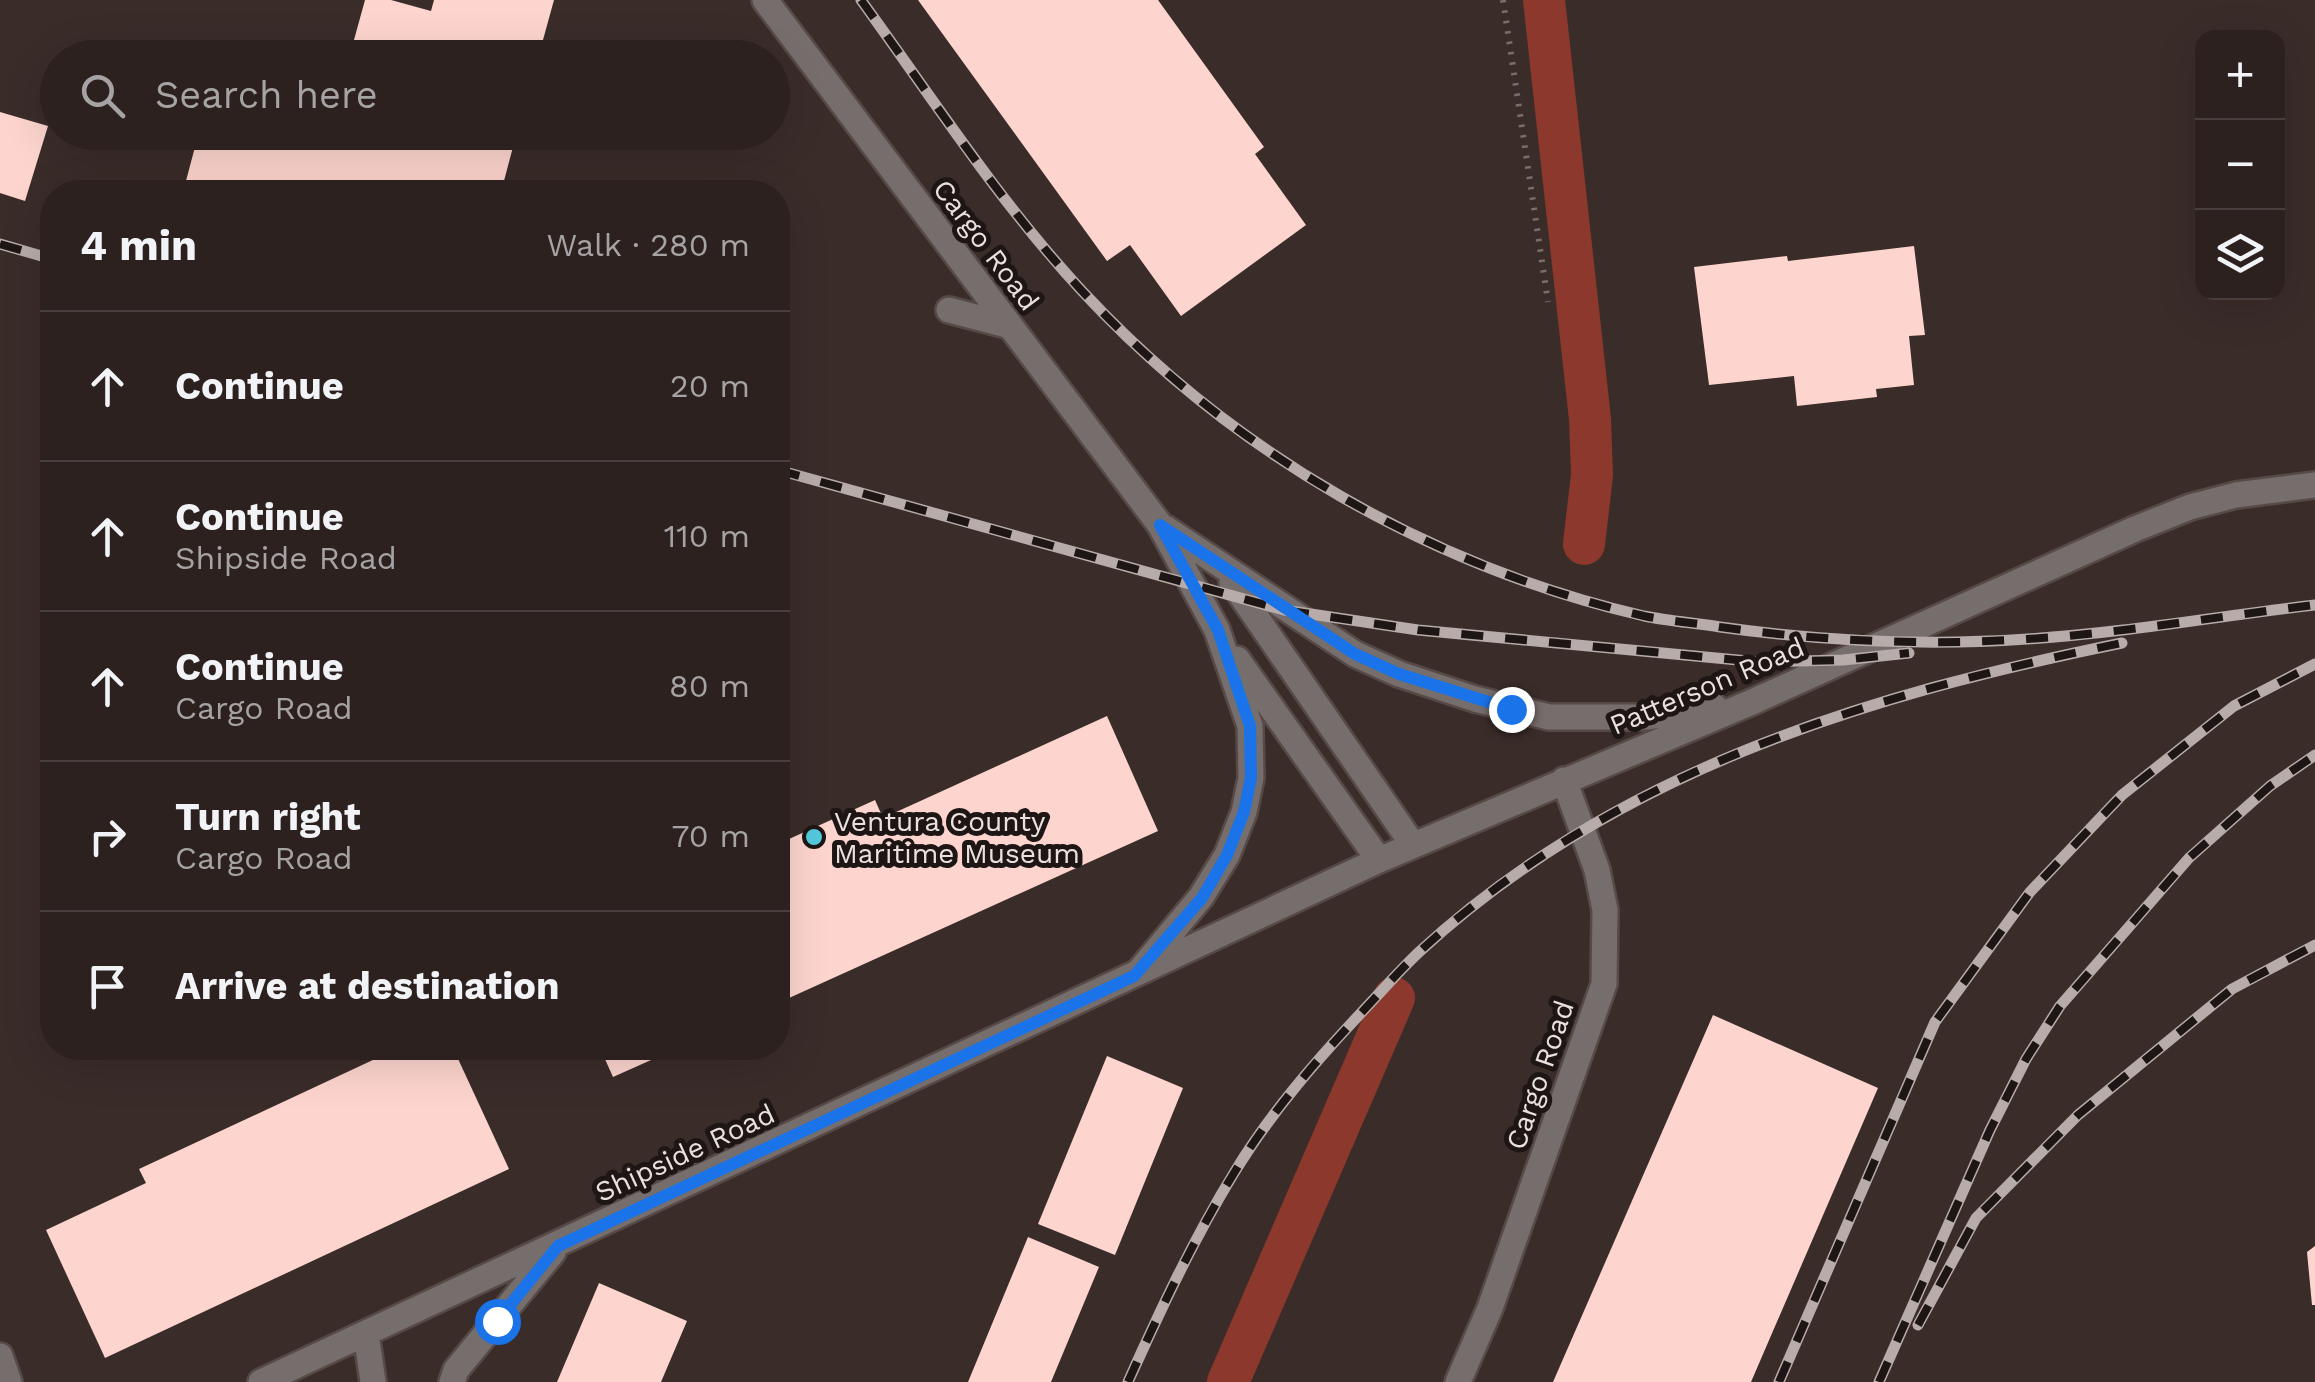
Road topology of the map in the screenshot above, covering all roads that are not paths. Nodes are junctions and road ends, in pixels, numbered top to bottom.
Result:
1 (765, 0) edge
2 (950, 310) dead end
3 (1010, 326) junction
4 (2315, 485) edge
5 (1160, 525) junction
6 (1222, 566) junction
7 (1218, 630) junction
8 (1752, 702) junction
9 (1564, 780) junction
10 (1413, 845) junction
11 (1379, 860) junction
12 (1134, 976) junction
13 (558, 1246) junction
14 (366, 1334) junction
15 (0, 1356) edge
16 (9, 1382) edge
17 (261, 1382) edge
18 (373, 1382) edge
19 (452, 1382) edge
20 (1458, 1382) edge

1 - 3 street, Cargo Road
2 - 3 street
3 - 5 street, Cargo Road
4 - 8 street, Patterson Road
5 - 6 street, Cargo Road
5 - 7 street, Cargo Road
6 - 8 street, Cargo Road
6 - 10 street
7 - 11 street
7 - 12 street, Cargo Road
8 - 9 street, Patterson Road
9 - 10 street, Patterson Road
9 - 20 street, Cargo Road
10 - 11 street, Patterson Road
11 - 12 street, Patterson Road
12 - 13 street, Shipside Road
13 - 14 street, Shipside Road
13 - 19 street
14 - 17 street, Shipside Road
14 - 18 street
15 - 16 street

